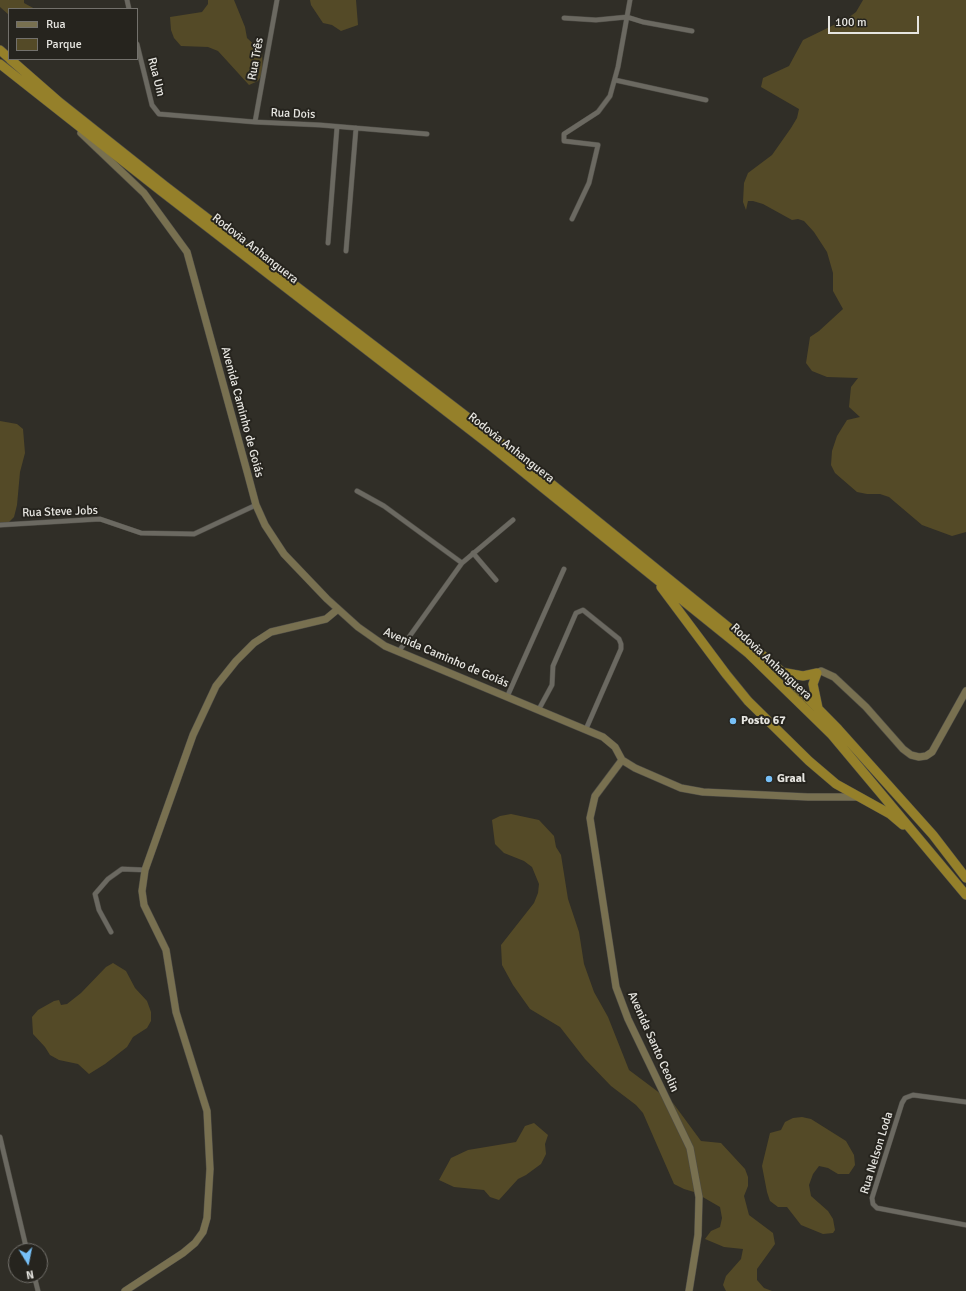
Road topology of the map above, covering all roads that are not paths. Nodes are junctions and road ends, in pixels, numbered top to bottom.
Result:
1 (277, 0) edge
2 (630, 0) edge
3 (627, 17) junction
4 (564, 18) dead end
5 (692, 31) dead end
6 (138, 48) edge
7 (0, 50) edge
8 (8, 56) edge
9 (12, 60) edge
10 (0, 64) edge
11 (615, 80) junction
12 (706, 100) dead end
13 (54, 106) junction
14 (159, 114) joint
15 (255, 122) junction
16 (337, 127) junction
17 (356, 128) junction
18 (427, 134) dead end
19 (572, 219) dead end
20 (328, 242) dead end
21 (346, 251) dead end
22 (357, 491) dead end
23 (256, 505) junction
24 (513, 520) dead end
25 (0, 525) edge
26 (474, 553) junction
27 (462, 563) junction
28 (564, 569) dead end
29 (653, 576) junction
30 (496, 580) dead end
31 (338, 609) junction
32 (399, 651) junction
33 (781, 672) junction
34 (817, 673) junction
35 (966, 691) edge
36 (507, 697) junction
37 (818, 708) junction
38 (539, 709) junction
39 (586, 729) junction
40 (622, 760) junction
41 (860, 797) junction
42 (920, 838) junction
43 (145, 870) junction
44 (966, 878) edge
45 (966, 895) edge
46 (111, 932) dead end
47 (966, 1102) edge
48 (0, 1137) edge
49 (966, 1225) edge
50 (25, 1243) edge
51 (125, 1291) edge
52 (689, 1291) edge

1 - 15 street, Rua Três
2 - 3 street
3 - 4 street
3 - 5 street
3 - 11 street
6 - 14 street, Rua Um
7 - 8 highway, Rodovia Anhanguera
9 - 33 highway, Rodovia Anhanguera
10 - 13 highway, Rodovia Anhanguera
11 - 12 street
11 - 19 street
13 - 23 street, Avenida Caminho de Goiás
13 - 29 highway, Rodovia Anhanguera
14 - 15 street, Rua Dois
15 - 16 street, Rua Dois
16 - 17 street, Rua Dois
16 - 20 street
17 - 18 street, Rua Dois
17 - 21 street
22 - 27 street
23 - 25 street, Rua Steve Jobs
23 - 31 street, Avenida Caminho de Goiás
24 - 26 street
26 - 27 street
26 - 30 street
27 - 32 street
28 - 36 street
29 - 41 highway
29 - 42 highway, Rodovia Anhanguera
31 - 32 street, Avenida Caminho de Goiás
31 - 43 street
32 - 36 street, Avenida Caminho de Goiás
33 - 34 highway
33 - 37 highway, Rodovia Anhanguera
34 - 35 street
34 - 37 highway
36 - 38 street, Avenida Caminho de Goiás
37 - 44 highway, Rodovia Anhanguera
38 - 39 street, Avenida Caminho de Goiás
38 - 39 street
39 - 40 street, Avenida Caminho de Goiás
40 - 41 street, Avenida Caminho de Goiás
40 - 52 street, Avenida Santo Ceolin
41 - 42 highway
42 - 45 highway, Rodovia Anhanguera
43 - 46 street
43 - 51 street
47 - 49 street, Rua Nelson Loda
48 - 50 street

